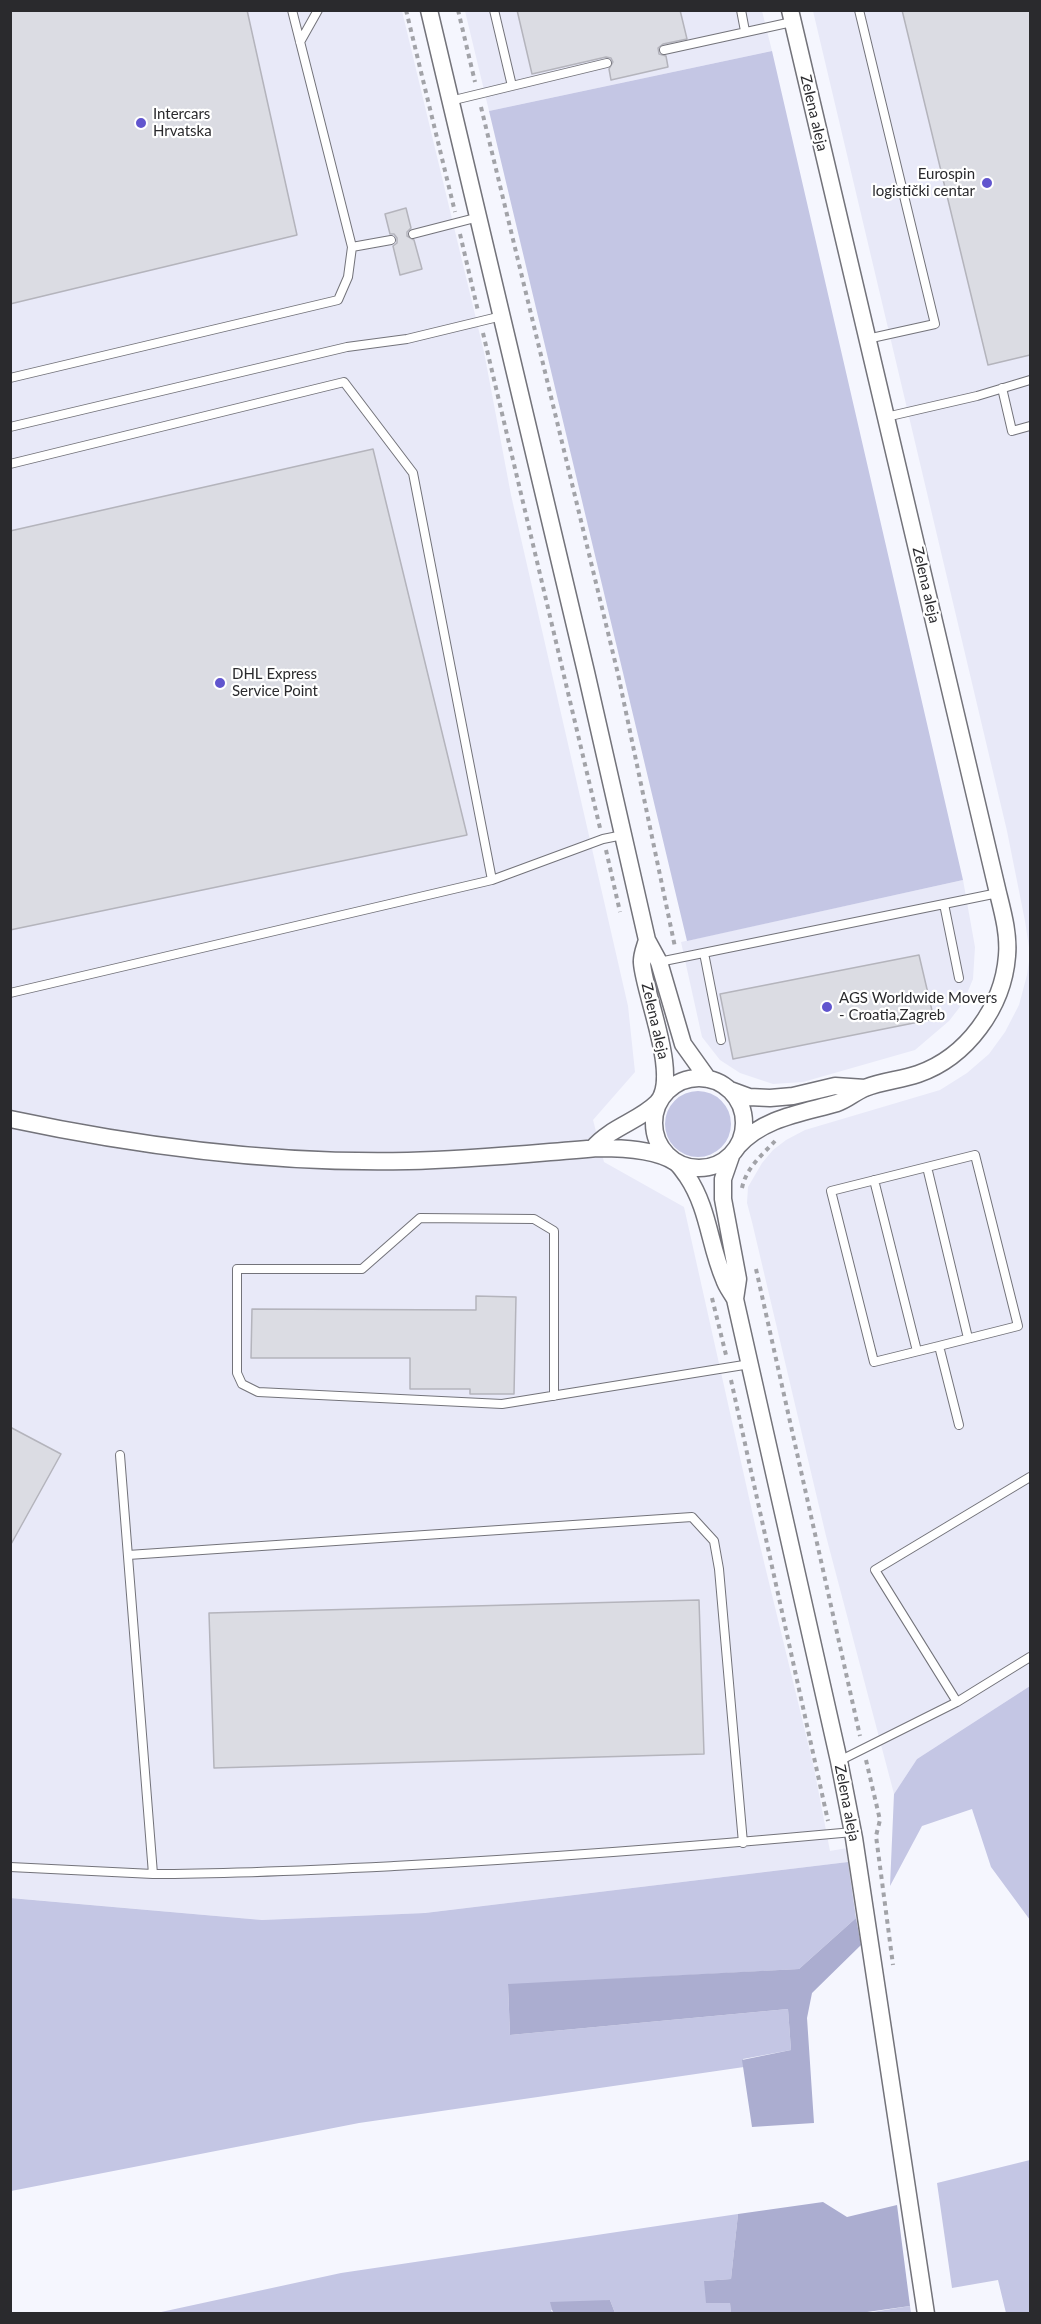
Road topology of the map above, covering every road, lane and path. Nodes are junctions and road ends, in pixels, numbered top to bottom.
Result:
1 (292, 10) edge
2 (318, 10) edge
3 (406, 10) edge
4 (429, 10) edge
5 (458, 10) edge
6 (494, 10) edge
7 (741, 10) edge
8 (859, 10) edge
9 (791, 16) edge
10 (745, 31) junction
11 (300, 42) junction
12 (664, 50) dead end
13 (607, 63) dead end
14 (512, 86) junction
15 (478, 94) junction
16 (450, 101) junction
17 (479, 217) junction
18 (457, 222) junction
19 (413, 234) dead end
20 (391, 240) dead end
21 (352, 247) junction
22 (502, 316) junction
23 (480, 321) junction
24 (867, 339) junction
25 (10, 378) edge
26 (1030, 380) edge
27 (1002, 388) junction
28 (886, 417) junction
29 (1030, 426) edge
30 (10, 427) edge
31 (10, 464) edge
32 (623, 835) junction
33 (603, 839) junction
34 (492, 880) junction
35 (998, 893) junction
36 (944, 904) junction
37 (621, 917) dead end
38 (647, 940) junction
39 (704, 953) junction
40 (678, 957) junction
41 (659, 962) junction
42 (958, 978) dead end
43 (10, 993) edge
44 (722, 1040) dead end
45 (708, 1079) junction
46 (865, 1088) junction
47 (730, 1090) junction
48 (659, 1102) junction
49 (10, 1119) edge
50 (777, 1120) junction
51 (593, 1148) junction
52 (734, 1151) junction
53 (675, 1161) junction
54 (927, 1167) junction
55 (874, 1180) junction
56 (741, 1195) dead end
57 (756, 1266) dead end
58 (711, 1291) dead end
59 (735, 1299) junction
60 (968, 1338) junction
61 (939, 1346) junction
62 (917, 1351) junction
63 (750, 1364) junction
64 (729, 1368) junction
65 (554, 1396) junction
66 (958, 1425) dead end
67 (120, 1455) dead end
68 (1030, 1477) edge
69 (128, 1555) junction
70 (1030, 1657) edge
71 (957, 1702) junction
72 (863, 1748) junction
73 (839, 1761) junction
74 (831, 1834) junction
75 (853, 1835) junction
76 (876, 1836) junction
77 (743, 1843) junction
78 (10, 1867) edge
79 (153, 1874) junction
80 (888, 1931) dead end
81 (926, 2313) edge

1 - 11 lane
2 - 11 lane
3 - 18 path
4 - 16 street, Zelena aleja
5 - 15 path
6 - 14 lane
7 - 10 lane
8 - 24 lane
9 - 10 lane
9 - 24 street, Zelena aleja
10 - 12 lane
11 - 21 lane
13 - 14 lane
14 - 15 lane
15 - 16 lane
15 - 40 path
16 - 17 street, Zelena aleja
17 - 18 lane
17 - 22 street, Zelena aleja
18 - 19 lane
18 - 23 path
20 - 21 lane
21 - 25 lane
22 - 23 lane
22 - 32 street, Zelena aleja
23 - 30 lane
23 - 33 path
24 - 28 street, Zelena aleja
26 - 27 lane
27 - 28 lane
27 - 29 lane
28 - 35 street, Zelena aleja
31 - 34 lane
32 - 33 lane
32 - 38 street, Zelena aleja
33 - 34 lane
33 - 37 path
34 - 43 lane
35 - 36 lane
35 - 46 street, Zelena aleja
36 - 39 lane
36 - 42 lane
38 - 41 street, Zelena aleja
38 - 48 street, Zelena aleja
39 - 40 lane
39 - 44 lane
40 - 41 lane
41 - 45 street, Zelena aleja
45 - 47 street, Zelena aleja
45 - 48 street
46 - 47 street, Zelena aleja
46 - 50 street, Zelena aleja
47 - 52 street, Zelena aleja
48 - 51 street
48 - 53 street, Zelena aleja
49 - 51 street
50 - 52 street, Zelena aleja
50 - 56 path
51 - 53 street
52 - 53 street, Zelena aleja
52 - 59 street, Zelena aleja
53 - 59 street, Zelena aleja
54 - 55 lane
54 - 60 lane
54 - 60 lane
55 - 62 lane
55 - 62 lane
57 - 72 path
58 - 64 path
59 - 63 street, Zelena aleja
60 - 61 lane
61 - 62 lane
61 - 66 lane
63 - 64 lane
63 - 73 street, Zelena aleja
64 - 65 lane
64 - 74 path
65 - 65 lane
67 - 69 lane
68 - 71 lane
69 - 77 lane
69 - 79 lane
70 - 71 lane
71 - 72 lane
72 - 73 lane
72 - 76 path
73 - 75 street, Zelena aleja
74 - 75 lane
74 - 77 lane
75 - 76 path
75 - 81 street, Zelena aleja
76 - 80 path
77 - 79 lane
78 - 79 lane

